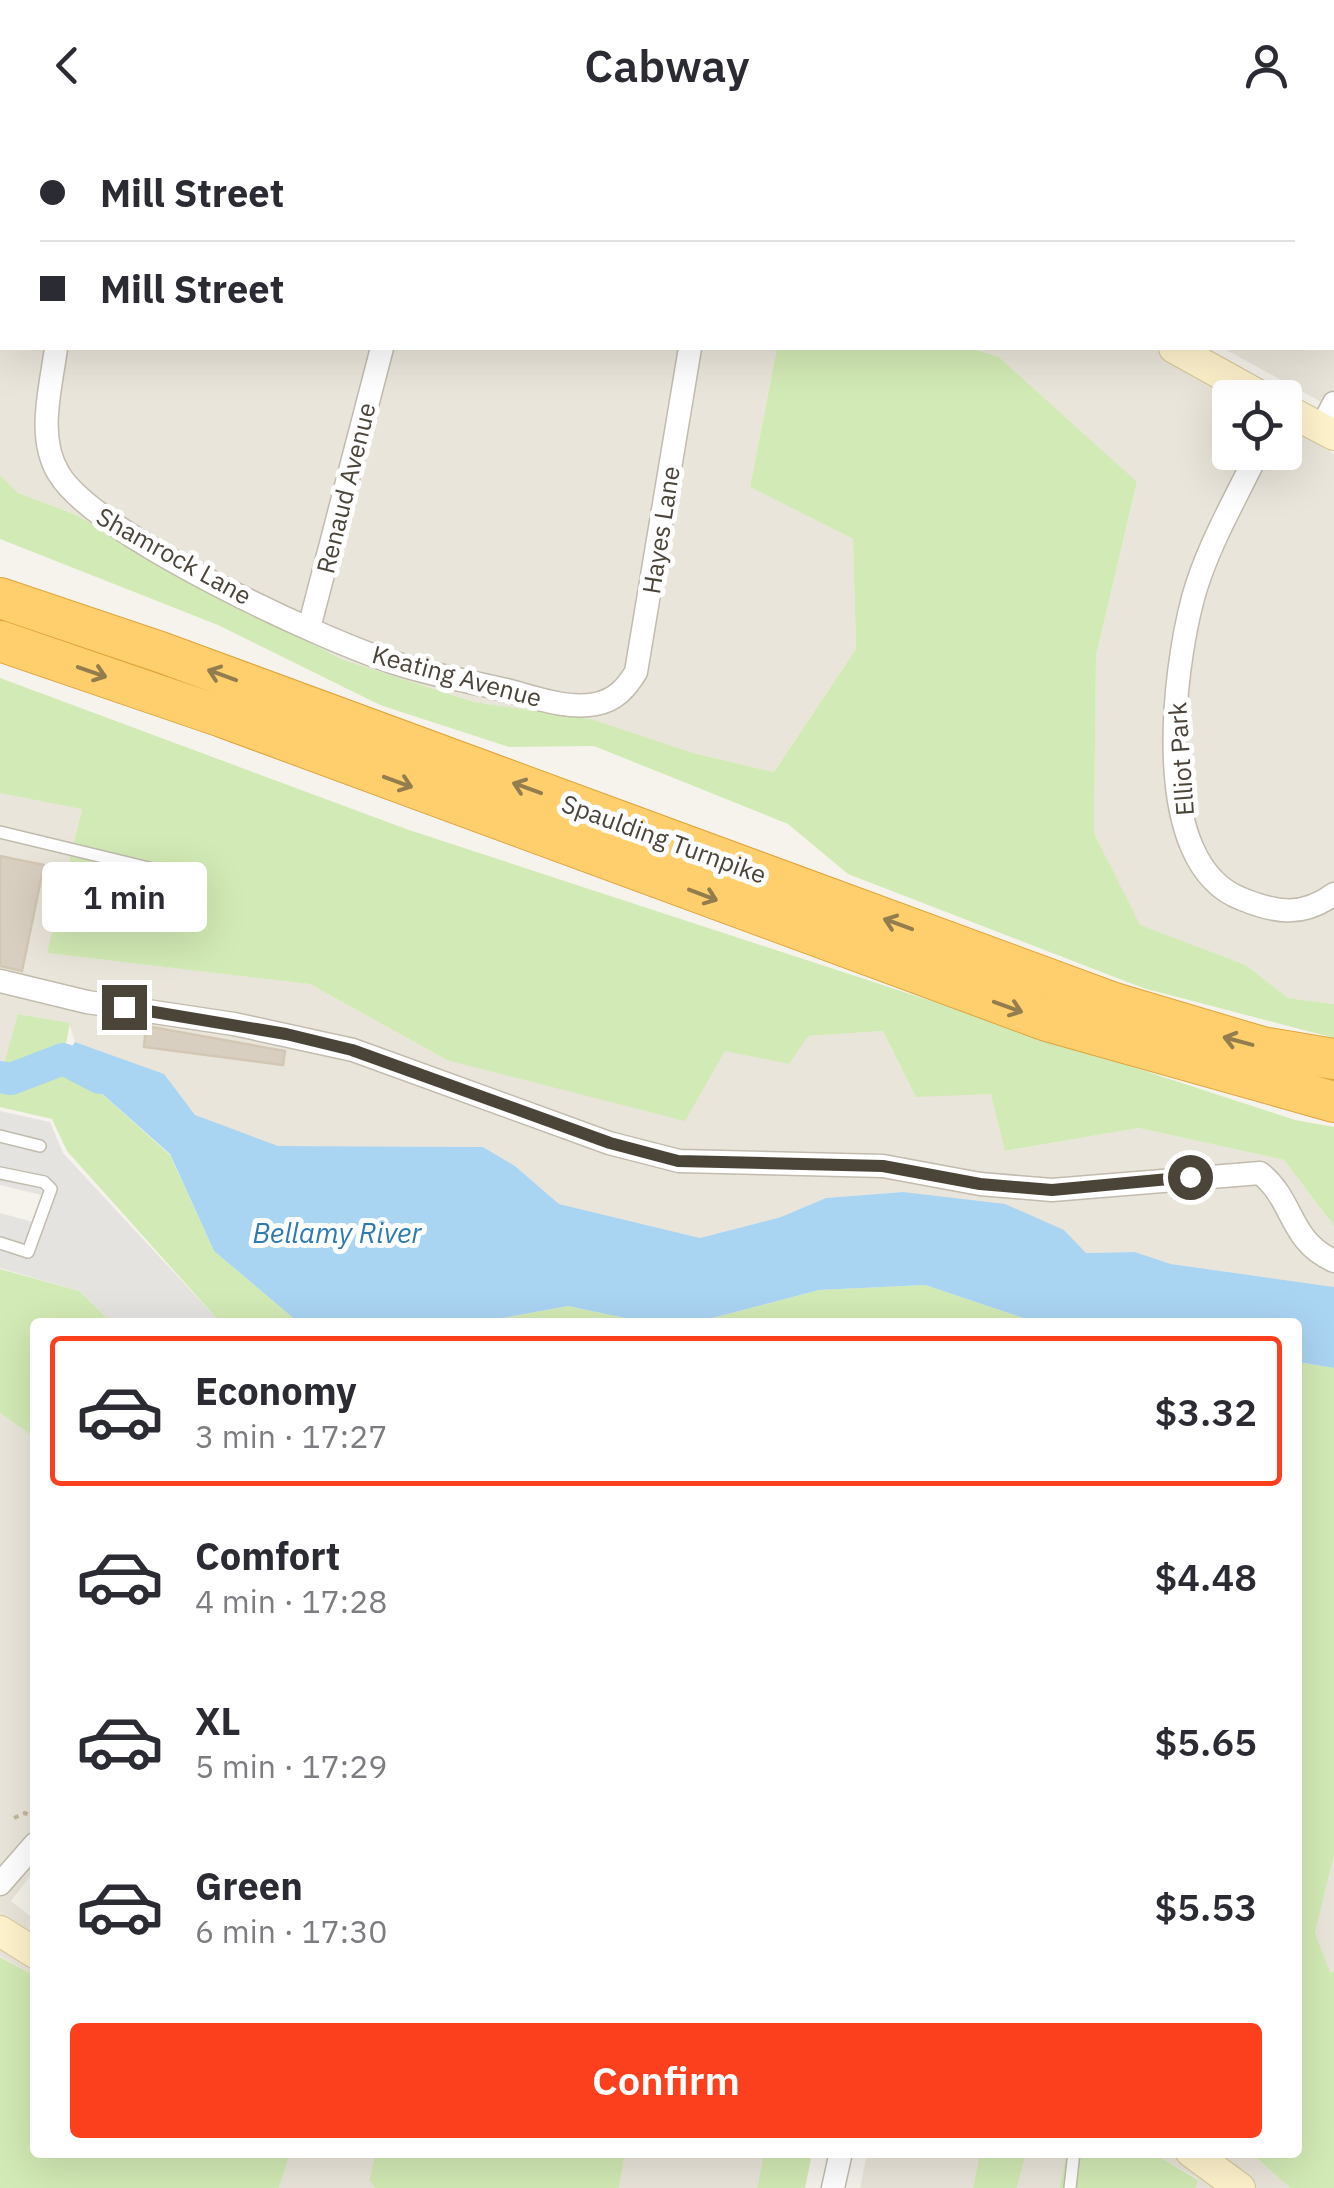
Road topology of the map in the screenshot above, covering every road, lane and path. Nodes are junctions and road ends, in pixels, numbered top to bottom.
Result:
1 (56, 350) edge
2 (381, 350) edge
3 (690, 350) edge
4 (1178, 350) edge
5 (1232, 380) edge
6 (1302, 414) edge
7 (1330, 422) edge
8 (1250, 470) edge
9 (0, 585) edge
10 (0, 598) edge
11 (64, 618) junction
12 (308, 628) junction
13 (0, 642) edge
14 (609, 700) joint
15 (0, 832) edge
16 (153, 869) dead end
17 (1334, 894) edge
18 (0, 981) edge
19 (1334, 1059) edge
20 (1334, 1102) edge
21 (0, 1136) edge
22 (40, 1146) dead end
23 (0, 1174) edge
24 (0, 1243) edge
25 (1334, 1261) edge
26 (30, 1814) edge
27 (14, 1818) dead end
28 (30, 1850) edge
29 (0, 1884) edge
30 (0, 1931) edge
31 (30, 1950) edge
32 (840, 2158) edge
33 (1073, 2158) edge
34 (1199, 2158) edge
35 (833, 2188) edge
36 (1070, 2188) edge
37 (1240, 2188) edge

1 - 12 street, Shamrock Lane
2 - 12 street, Renaud Avenue
3 - 14 street, Hayes Lane
4 - 5 main road
6 - 7 main road
8 - 17 street, Elliot Park
9 - 11 highway
10 - 11 highway, Spaulding Turnpike
19 -> 11 highway, Spaulding Turnpike
12 - 14 street, Keating Avenue
13 -> 20 highway, Spaulding Turnpike
15 - 16 lane
18 - 25 street
21 - 22 lane
23 - 24 lane
26 - 27 path
28 - 29 street
30 - 31 main road
32 - 35 street
33 - 36 lane
34 - 37 main road

